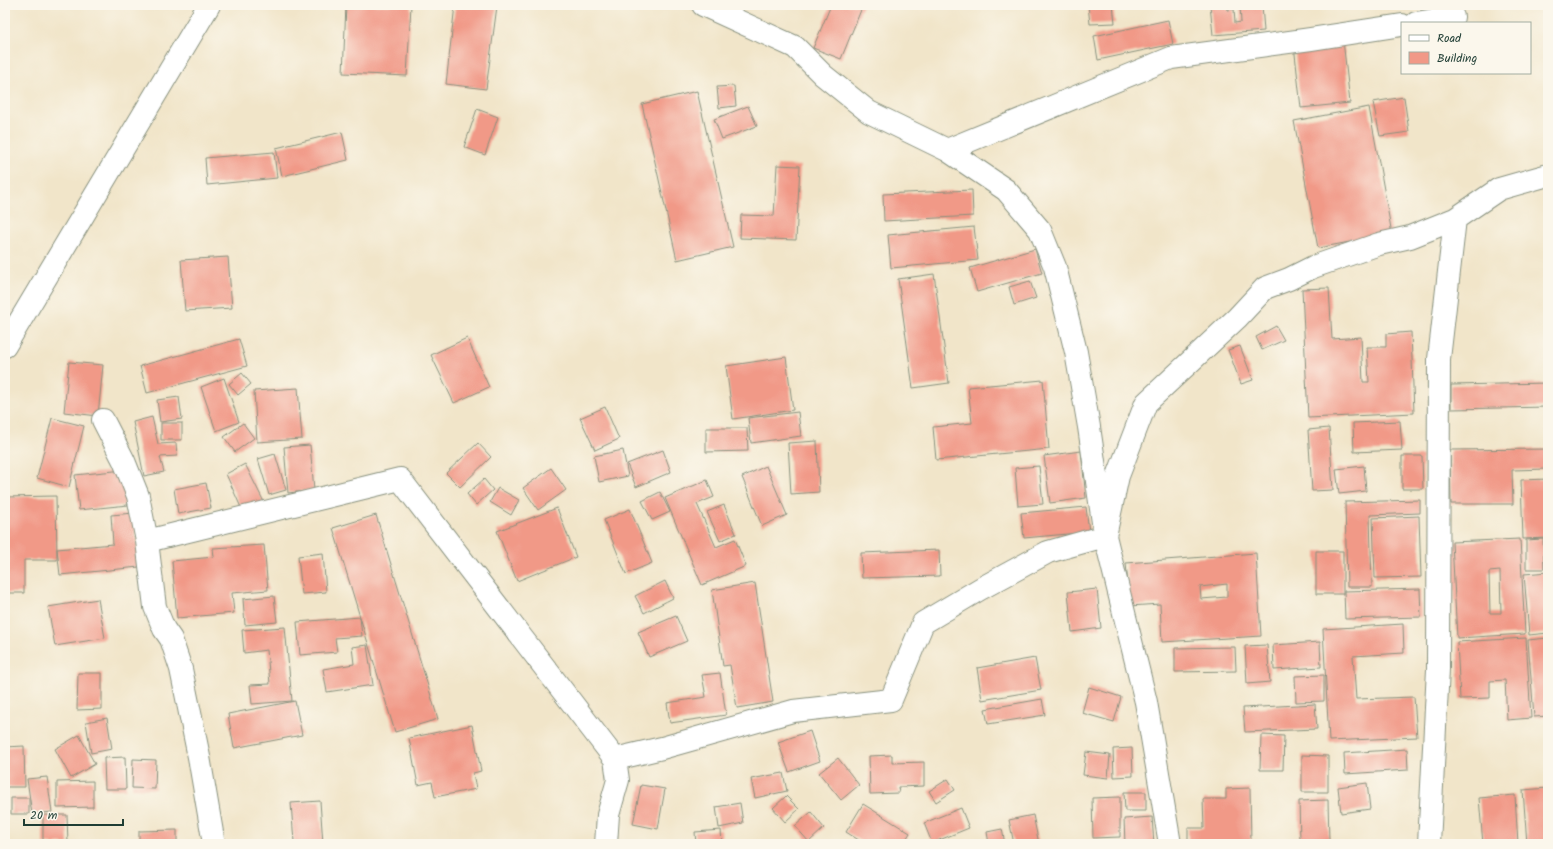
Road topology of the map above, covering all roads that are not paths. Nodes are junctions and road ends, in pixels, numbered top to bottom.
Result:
1 (209, 5) edge
2 (703, 5) edge
3 (1453, 17) dead end
4 (1422, 22) edge
5 (1401, 25) edge
6 (948, 150) junction
7 (1548, 175) edge
8 (1455, 218) junction
9 (5, 345) edge
10 (103, 420) dead end
11 (1105, 536) junction
12 (146, 541) junction
13 (615, 759) junction
14 (214, 844) edge
15 (606, 844) edge
16 (1170, 844) edge
17 (1429, 844) edge

1 - 9 main road
2 - 6 main road
3 - 4 main road
5 - 6 main road
6 - 11 main road
7 - 8 main road
8 - 11 main road
8 - 17 main road
10 - 12 main road
11 - 13 main road
11 - 16 main road
12 - 13 main road
12 - 14 main road
13 - 15 main road

